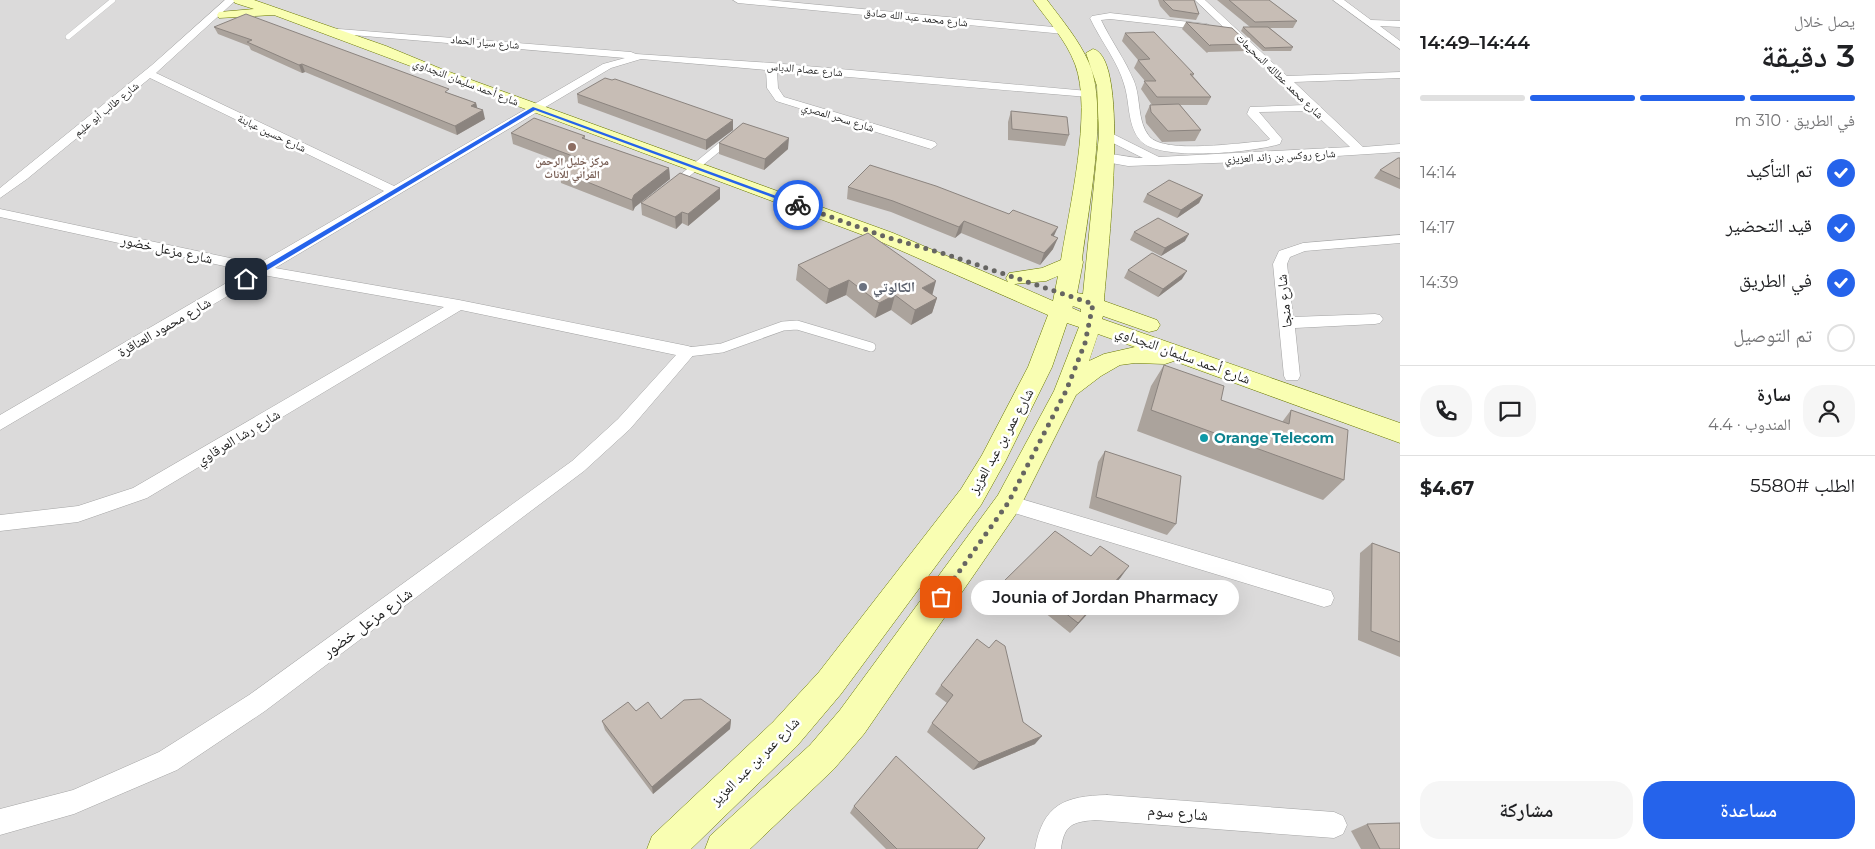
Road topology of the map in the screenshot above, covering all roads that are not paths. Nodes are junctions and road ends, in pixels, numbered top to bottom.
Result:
1 (113, 0) edge
2 (211, 0) edge
3 (240, 0) edge
4 (738, 0) edge
5 (1040, 0) edge
6 (1055, 0) edge
7 (1200, 0) edge
8 (1338, 0) edge
9 (279, 12) junction
10 (216, 17) junction
11 (1368, 23) junction
12 (1400, 24) edge
13 (329, 30) junction
14 (1232, 30) junction
15 (1064, 31) junction
16 (68, 37) dead end
17 (1400, 46) edge
18 (641, 56) junction
19 (772, 66) junction
20 (148, 74) junction
21 (1400, 75) edge
22 (1284, 79) junction
23 (1088, 94) junction
24 (535, 108) junction
25 (1314, 108) junction
26 (1107, 135) junction
27 (733, 136) edge
28 (931, 145) dead end
29 (1400, 148) edge
30 (1360, 151) junction
31 (1104, 158) junction
32 (1160, 161) junction
33 (697, 166) junction
34 (675, 183) edge
35 (395, 191) junction
36 (0, 194) edge
37 (0, 213) edge
38 (886, 237) junction
39 (1400, 239) edge
40 (1073, 262) junction
41 (263, 270) junction
42 (1016, 278) junction
43 (1063, 304) junction
44 (458, 305) junction
45 (1092, 314) junction
46 (1375, 319) dead end
47 (1286, 323) junction
48 (871, 347) dead end
49 (688, 352) junction
50 (1195, 359) junction
51 (1292, 376) junction
52 (1066, 391) junction
53 (0, 423) edge
54 (1400, 429) edge
55 (1008, 503) junction
56 (0, 523) edge
57 (1324, 598) dead end
58 (0, 822) edge
59 (1334, 825) dead end
60 (665, 849) edge
61 (723, 849) edge
62 (1048, 849) edge

1 - 16 lane
2 - 10 street
3 - 9 street, شارع أحمد سليمان النجداوي
3 - 10 street, شارع طالب أبو عليم
4 - 15 street, شارع محمد عبد الله صادق
5 - 15 street, شارع عمر بن عبد العزيز
6 - 26 street
7 - 14 street, شارع محمد عطالله السحيمات
8 - 11 street
9 - 10 street
9 - 13 street, شارع أحمد سليمان النجداوي
10 - 20 street, شارع طالب أبو عليم
11 - 12 street
11 - 17 street
13 - 18 street, شارع سيار الحماد
13 - 24 street, شارع أحمد سليمان النجداوي
14 - 22 street, شارع محمد عطالله السحيمات
14 - 25 street
15 - 23 street, شارع عمر بن عبد العزيز
18 - 19 street, شارع عصام الدباس
18 - 24 street, شارع عصام الدباس
19 - 23 street, شارع عصام الدباس
19 - 28 street, شارع سحر المصري
20 - 35 street, شارع حسين عبابنة
20 - 36 street, شارع طالب أبو عليم
21 - 22 street
22 - 25 street, شارع محمد عطالله السحيمات
23 - 40 street, شارع عمر بن عبد العزيز
24 - 33 street, شارع أحمد سليمان النجداوي
24 - 35 street, شارع محمود العناقرة
25 - 30 street, شارع محمد عطالله السحيمات
26 - 31 street
26 - 32 street, شارع روكس بن زائد العزيزي
27 - 33 lane
29 - 30 street, شارع روكس بن زائد العزيزي
30 - 32 street, شارع روكس بن زائد العزيزي
31 - 32 street, شارع روكس بن زائد العزيزي
31 - 45 street
33 - 34 lane
33 - 38 street, شارع أحمد سليمان النجداوي
35 - 41 street, شارع محمود العناقرة
37 - 41 street, شارع مزعل خضور
38 - 42 street, شارع أحمد سليمان النجداوي
38 - 43 street, شارع أحمد سليمان النجداوي
39 - 47 street, شارع منجا
40 - 42 street
40 - 43 street, شارع عمر بن عبد العزيز
41 - 44 street, شارع مزعل خضور
41 - 53 street, شارع محمود العناقرة
42 - 43 street, شارع أحمد سليمان النجداوي
43 - 45 street, شارع أحمد سليمان النجداوي
43 - 60 street, شارع عمر بن عبد العزيز
44 - 49 street, شارع مزعل خضور
44 - 56 street, شارع رشا العرقاوي
45 - 50 street, شارع أحمد سليمان النجداوي
45 - 51 street, شارع أحمد سليمان النجداوي
45 - 52 street
46 - 47 street
47 - 51 street, شارع منجا
48 - 49 lane, شارع مزعل خضور
49 - 58 street, شارع مزعل خضور
50 - 52 street
50 - 54 street, شارع أحمد سليمان النجداوي
51 - 54 street, شارع أحمد سليمان النجداوي
52 - 55 street
55 - 57 street
55 - 61 street
59 - 62 street, شارع سوم

